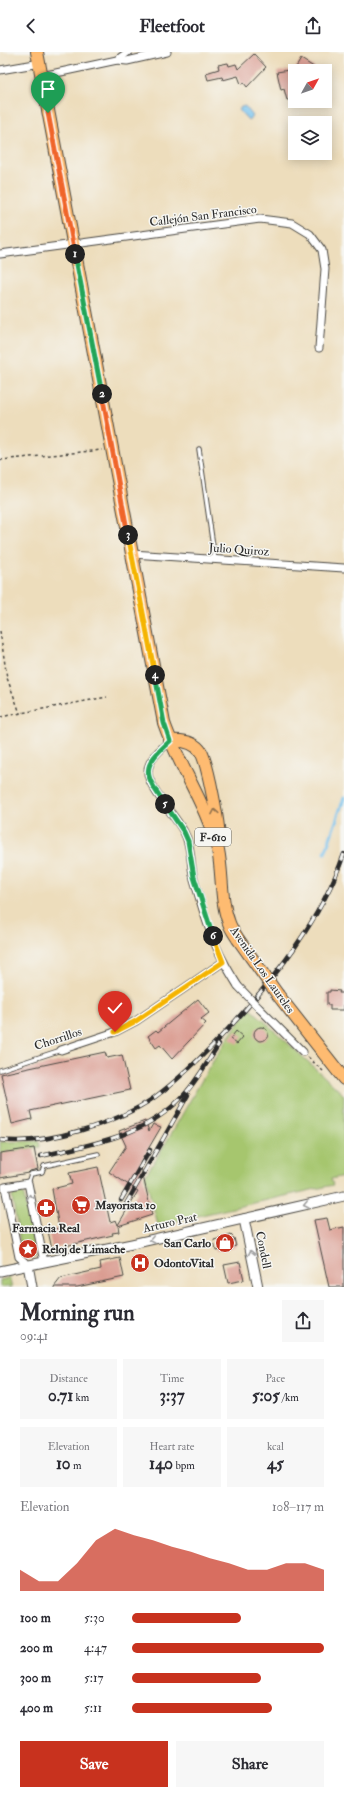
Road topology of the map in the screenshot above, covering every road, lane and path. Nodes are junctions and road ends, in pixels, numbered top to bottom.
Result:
1 (128, 52) edge
2 (167, 52) edge
3 (39, 60) edge
4 (117, 60) junction
5 (0, 70) edge
6 (42, 76) junction
7 (73, 244) junction
8 (0, 254) edge
9 (319, 348) dead end
10 (199, 448) dead end
11 (112, 449) junction
12 (0, 460) edge
13 (132, 554) junction
14 (215, 560) junction
15 (344, 568) edge
16 (0, 631) edge
17 (107, 697) dead end
18 (20, 713) junction
19 (0, 717) edge
20 (170, 741) junction
21 (218, 850) junction
22 (223, 962) junction
23 (61, 1050) joint
24 (303, 1052) dead end
25 (0, 1070) edge
26 (344, 1079) edge
27 (98, 1154) dead end
28 (28, 1183) junction
29 (2, 1188) edge
30 (344, 1196) edge
31 (244, 1218) junction
32 (44, 1262) junction
33 (28, 1266) junction
34 (0, 1271) edge
35 (32, 1287) edge
36 (258, 1287) edge

1 - 4 street
2 - 4 street
3 - 5 street
3 - 6 main road, Avenida Los Laureles / F-610
4 - 6 street
6 - 7 main road, Avenida Los Laureles / F-610
7 - 8 street, Callejón San Francisco
7 - 9 street, Callejón San Francisco
7 - 11 main road, Avenida Los Laureles / F-610
10 - 14 lane
11 - 12 path
11 - 13 main road, Avenida Los Laureles / F-610
13 - 14 street, Julio Quiroz
13 - 20 main road, Avenida Los Laureles / F-610
14 - 15 street, Julio Quiroz
16 - 18 path
17 - 18 path
18 - 19 path
20 - 21 main road, Avenida Los Laureles / F-610
21 -> 20 main road
20 - 22 street
21 - 26 main road, Avenida Los Laureles / F-610, bridge
22 - 23 street, Chorrillos
22 - 24 street, bridge
23 - 25 lane, Chorrillos
27 - 28 lane
28 - 29 street
32 -> 28 street
29 - 33 street
30 -> 31 street, Arturo Prat
31 -> 32 street, Arturo Prat
36 -> 31 street, Condell
32 - 33 street, Arturo Prat
33 - 34 street, Arturo Prat
33 - 35 street

